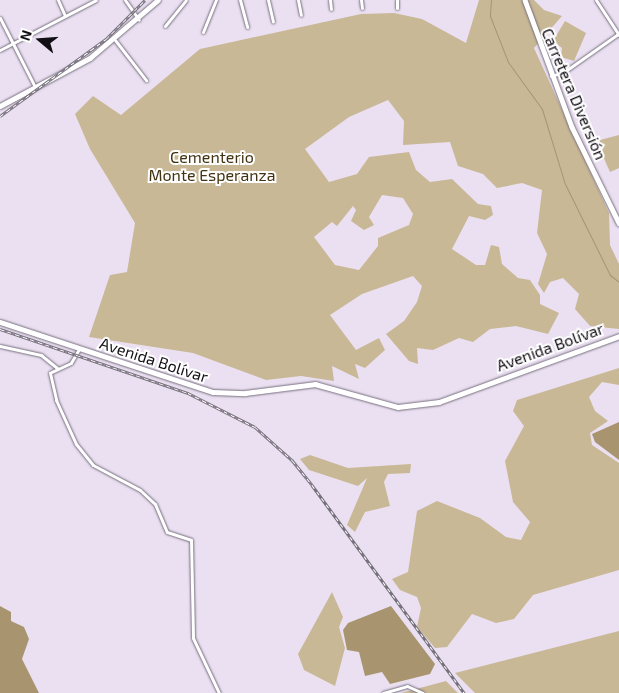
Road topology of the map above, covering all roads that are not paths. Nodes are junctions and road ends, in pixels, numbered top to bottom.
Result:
1 (58, 0) edge
2 (96, 0) edge
3 (125, 0) edge
4 (158, 0) edge
5 (186, 0) edge
6 (216, 0) edge
7 (240, 0) edge
8 (268, 0) edge
9 (298, 0) edge
10 (330, 0) edge
11 (362, 0) edge
12 (397, 0) edge
13 (525, 0) edge
14 (596, 0) edge
15 (362, 8) dead end
16 (397, 8) dead end
17 (331, 9) dead end
18 (301, 15) dead end
19 (66, 16) junction
20 (0, 18) edge
21 (139, 20) junction
22 (273, 21) dead end
23 (165, 26) dead end
24 (246, 27) dead end
25 (203, 32) dead end
26 (618, 34) edge
27 (115, 40) junction
28 (13, 43) junction
29 (0, 50) edge
30 (551, 76) junction
31 (146, 80) dead end
32 (35, 87) junction
33 (0, 106) edge
34 (619, 223) edge
35 (0, 322) edge
36 (619, 336) edge
37 (0, 346) edge
38 (80, 349) junction
39 (57, 368) junction
40 (219, 693) edge
41 (383, 693) edge
42 (423, 693) edge

1 - 19 street
2 - 19 street
3 - 21 street
4 - 21 main road
5 - 23 street
6 - 25 street
7 - 24 street
8 - 22 street
9 - 18 street
10 - 17 street
11 - 15 street
12 - 16 street
13 - 30 main road, Carretera Diversión
14 - 26 street
19 - 28 street
20 - 28 street
21 - 27 main road
26 - 30 street
27 - 31 street
27 - 32 main road
28 - 29 street
28 - 32 street
30 - 34 main road, Carretera Diversión
32 - 33 main road
35 - 38 main road, Avenida Bolívar
36 - 38 main road, Avenida Bolívar
37 - 39 street
38 - 39 street
39 - 40 street
41 - 42 street

